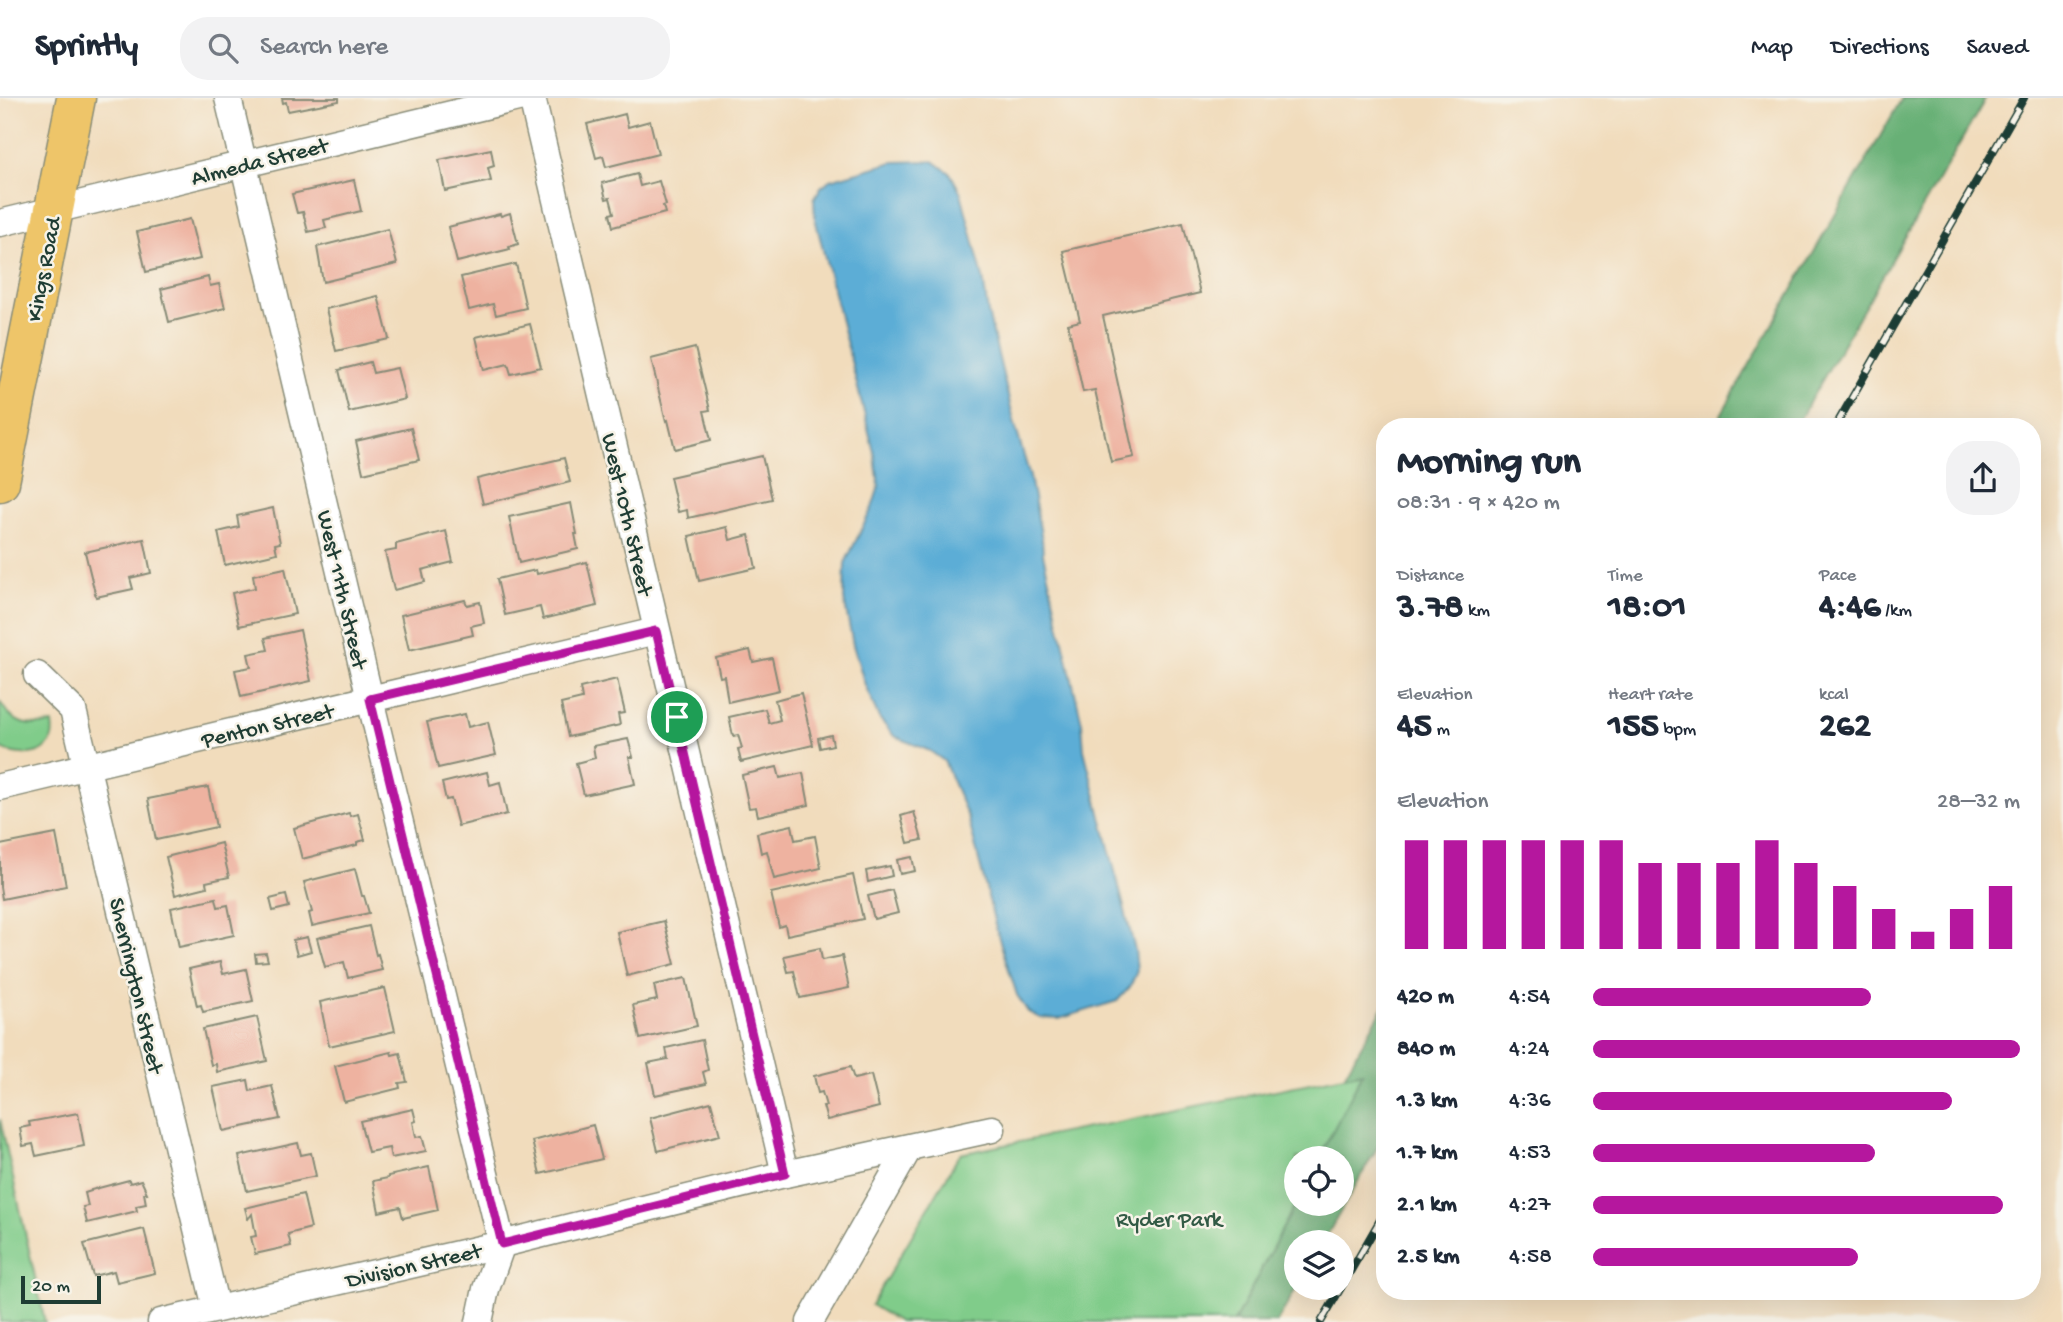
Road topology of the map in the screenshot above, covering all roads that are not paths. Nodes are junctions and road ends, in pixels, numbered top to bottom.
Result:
1 (76, 98) edge
2 (228, 98) edge
3 (518, 98) edge
4 (532, 98) edge
5 (243, 163) junction
6 (54, 211) junction
7 (0, 223) edge
8 (0, 482) edge
9 (656, 631) junction
10 (37, 675) dead end
11 (370, 699) junction
12 (86, 767) junction
13 (0, 787) edge
14 (992, 1129) dead end
15 (909, 1148) junction
16 (785, 1174) junction
17 (502, 1244) junction
18 (216, 1308) junction
19 (815, 1320) edge
20 (161, 1322) edge
21 (479, 1322) edge

1 - 6 main road, Kings Road
2 - 5 street, West 11th Street
3 - 5 street, Almeda Street
4 - 9 street, West 10th Street
5 - 6 street, Almeda Street
5 - 11 street, West 11th Street
6 - 7 street, Almeda Street
6 - 8 main road, Kings Road
9 - 11 street, Penton Street
9 - 16 street, West 10th Street
10 - 12 street, Sherrington Street
11 - 12 street, Penton Street
11 - 17 street, West 11th Street
12 - 13 street, Penton Street
12 - 18 street, Sherrington Street
14 - 15 street, Division Street
15 - 16 street, Division Street
15 - 19 street
16 - 17 street, Division Street
17 - 18 street, Division Street
17 - 21 street
18 - 20 street, Division Street

